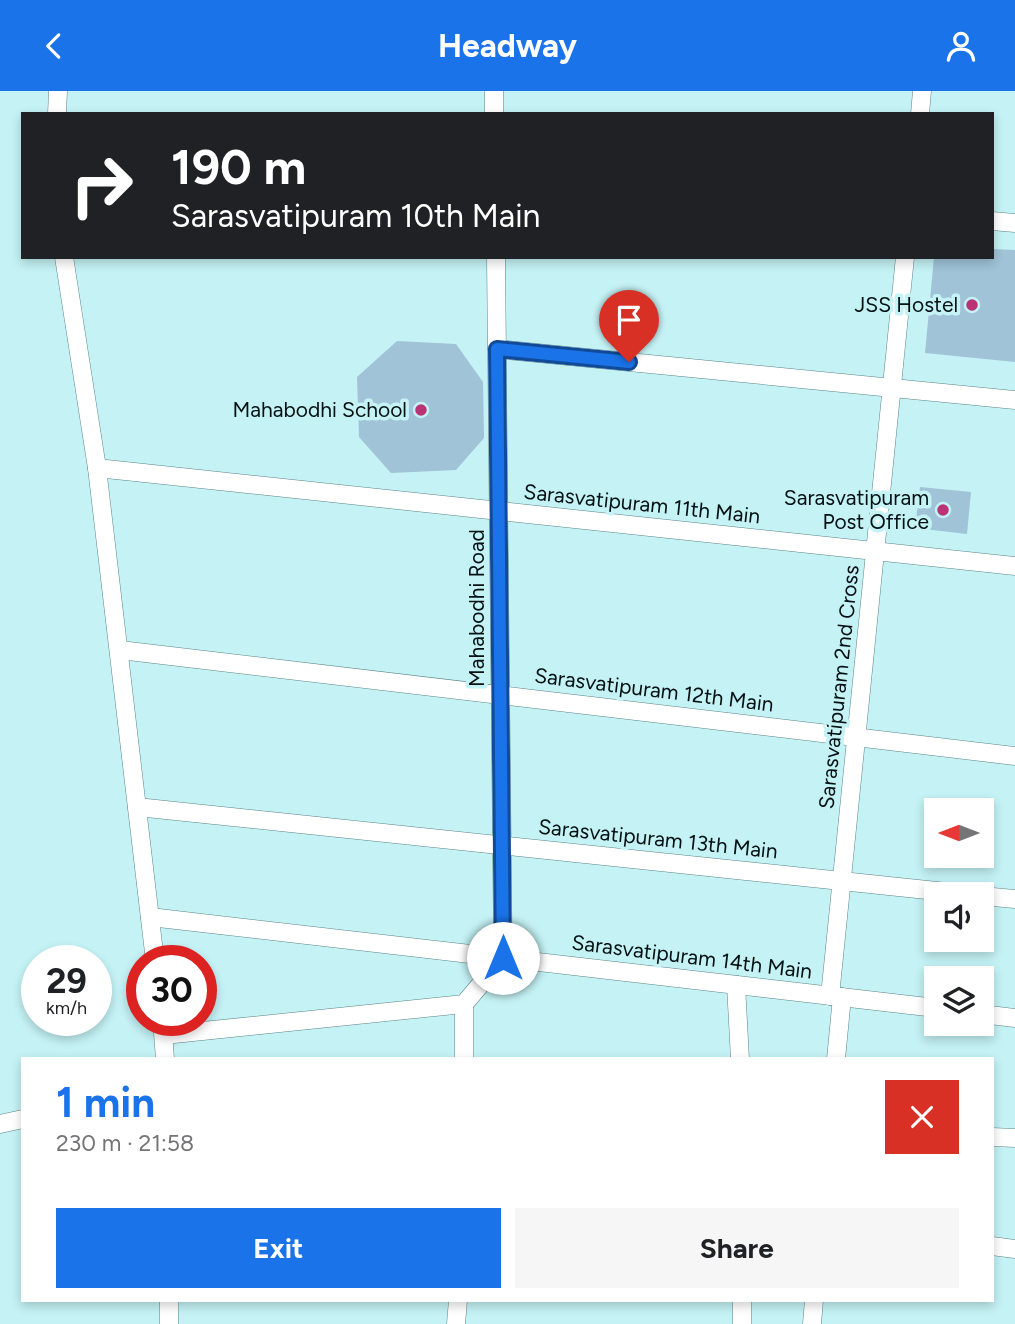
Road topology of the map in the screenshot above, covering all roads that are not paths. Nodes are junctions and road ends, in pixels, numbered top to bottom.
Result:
1 (58, 91) edge
2 (494, 91) edge
3 (922, 91) edge
4 (57, 112) edge
5 (494, 112) edge
6 (920, 112) edge
7 (994, 221) edge
8 (1015, 223) edge
9 (64, 259) edge
10 (496, 259) edge
11 (905, 259) edge
12 (497, 349) junction
13 (892, 388) junction
14 (1015, 400) edge
15 (97, 468) junction
16 (499, 512) junction
17 (875, 551) junction
18 (1015, 566) edge
19 (120, 650) junction
20 (500, 695) junction
21 (856, 737) junction
22 (1015, 756) edge
23 (137, 807) junction
24 (503, 846) junction
25 (842, 881) junction
26 (924, 890) edge
27 (994, 897) edge
28 (1015, 899) edge
29 (150, 917) junction
30 (153, 945) edge
31 (503, 958) junction
32 (736, 985) junction
33 (836, 997) junction
34 (464, 1003) junction
35 (924, 1007) edge
36 (994, 1015) edge
37 (1015, 1018) edge
38 (217, 1024) edge
39 (164, 1036) edge
40 (165, 1057) edge
41 (464, 1057) edge
42 (740, 1057) edge
43 (836, 1057) edge
44 (21, 1119) edge
45 (0, 1124) edge
46 (994, 1137) edge
47 (1015, 1138) edge
48 (994, 1246) edge
49 (1015, 1249) edge
50 (169, 1302) edge
51 (458, 1302) edge
52 (742, 1302) edge
53 (814, 1302) edge
54 (169, 1324) edge
55 (456, 1324) edge
56 (742, 1324) edge
57 (812, 1324) edge

1 - 4 street
2 - 5 street
3 - 6 street
7 - 8 street
9 - 15 street
10 - 12 street, Mahabodhi Road
11 - 13 street, Sarasvatipuram 2nd Cross
12 - 13 street
12 - 16 street, Mahabodhi Road
13 - 14 street
13 - 17 street, Sarasvatipuram 2nd Cross
15 - 16 street, Sarasvatipuram 11th Main
15 - 19 street
16 - 17 street, Sarasvatipuram 11th Main
16 - 20 street, Mahabodhi Road
17 - 18 street, Sarasvatipuram 11th Main
17 - 21 street, Sarasvatipuram 2nd Cross
19 - 20 street, Sarasvatipuram 12th Main
19 - 23 street
20 - 21 street, Sarasvatipuram 12th Main
20 - 24 street, Mahabodhi Road
21 - 22 street, Sarasvatipuram 12th Main
21 - 25 street, Sarasvatipuram 2nd Cross
23 - 24 street, Sarasvatipuram 13th Main
23 - 29 street
24 - 25 street, Sarasvatipuram 13th Main
24 - 31 street, Mahabodhi Road
25 - 26 street, Sarasvatipuram 13th Main
25 - 33 street, Sarasvatipuram 2nd Cross
27 - 28 street
29 - 30 street
29 - 31 street, Sarasvatipuram 14th Main
31 - 32 street, Sarasvatipuram 14th Main
31 - 34 street
32 - 33 street, Sarasvatipuram 14th Main
32 - 42 street
33 - 35 street, Sarasvatipuram 14th Main
33 - 43 street, Sarasvatipuram 2nd Cross
34 - 38 street
34 - 41 street
36 - 37 street
39 - 40 street
44 - 45 street
46 - 47 street
48 - 49 street
50 - 54 street
51 - 55 street
52 - 56 street
53 - 57 street

